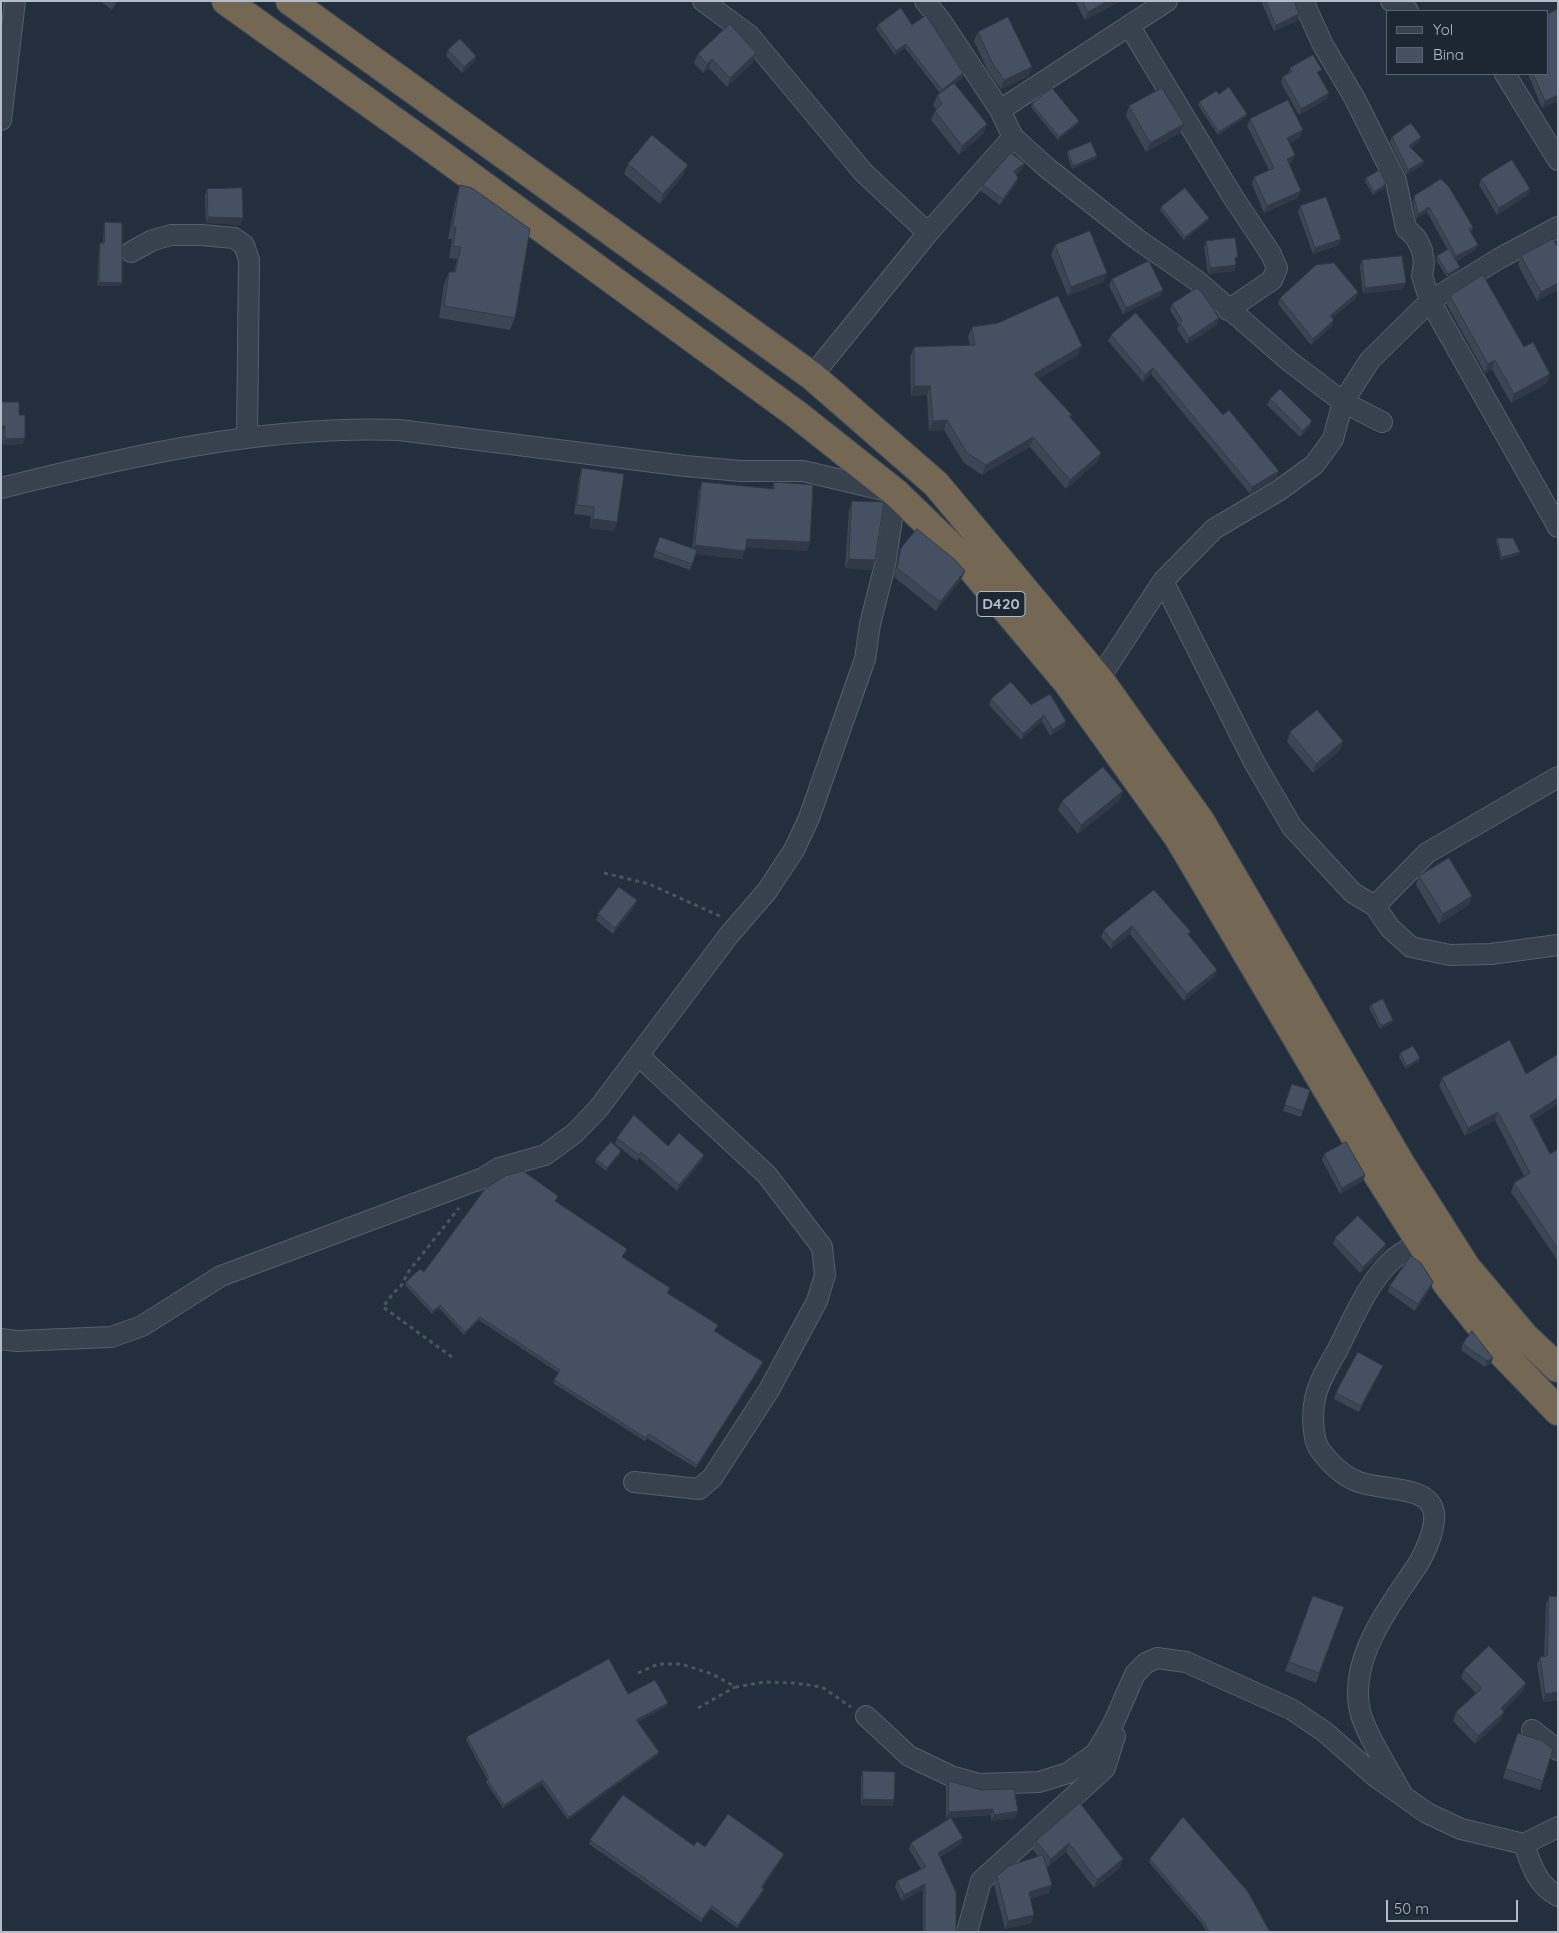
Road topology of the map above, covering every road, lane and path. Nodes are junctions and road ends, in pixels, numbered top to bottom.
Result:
1 (15, 1) edge
2 (226, 1) edge
3 (290, 1) edge
4 (703, 1) edge
5 (925, 1) edge
6 (1167, 1) edge
7 (1303, 1) edge
8 (1391, 1) edge
9 (1406, 10) edge
10 (1130, 27) junction
11 (1506, 75) edge
12 (1000, 110) junction
13 (1, 120) edge
14 (1013, 136) junction
15 (1558, 160) edge
16 (928, 233) junction
17 (1556, 233) edge
18 (131, 252) dead end
19 (1430, 301) junction
20 (1228, 310) junction
21 (812, 376) junction
22 (1343, 402) junction
23 (1382, 422) dead end
24 (247, 438) junction
25 (1, 488) edge
26 (896, 494) junction
27 (1558, 527) edge
28 (1163, 581) junction
29 (1099, 679) junction
30 (1558, 777) edge
31 (604, 873) dead end
32 (1375, 906) junction
33 (739, 924) junction
34 (1558, 944) edge
35 (639, 1056) junction
36 (483, 1178) junction
37 (1420, 1242) junction
38 (1, 1339) edge
39 (452, 1357) dead end
40 (1558, 1368) edge
41 (1558, 1411) edge
42 (634, 1482) dead end
43 (638, 1673) dead end
44 (736, 1687) junction
45 (698, 1708) dead end
46 (866, 1716) joint
47 (1114, 1724) junction
48 (1532, 1730) dead end
49 (1558, 1750) edge
50 (1403, 1796) junction
51 (1558, 1827) edge
52 (1524, 1844) junction
53 (1558, 1896) edge
54 (967, 1932) edge

1 - 13 street
2 - 26 highway, D420
3 - 21 highway, D420
4 - 16 street
5 - 12 street
6 - 10 street
7 - 19 street
8 - 9 street
10 - 12 street
10 - 20 street
11 - 15 street
12 - 14 street
14 - 16 street
14 - 20 street
16 - 21 street
17 - 19 street
18 - 24 street
19 - 22 street
19 - 27 street
20 - 22 street
21 - 29 highway, D420
22 - 23 street
22 - 28 street
24 - 25 street
24 - 26 street
26 - 33 street
26 - 37 highway, D420
28 - 29 street
28 - 32 street
29 - 40 highway, D420
30 - 32 street
31 - 33 path
32 - 34 street
33 - 35 street
35 - 36 street
35 - 42 street
36 - 38 street
36 - 39 path
37 - 41 highway, D420
37 - 50 street
43 - 44 path
44 - 45 path
44 - 46 path
46 - 47 street
47 - 50 street
47 - 54 street
48 - 49 street
50 - 52 street
51 - 52 street
52 - 53 street

